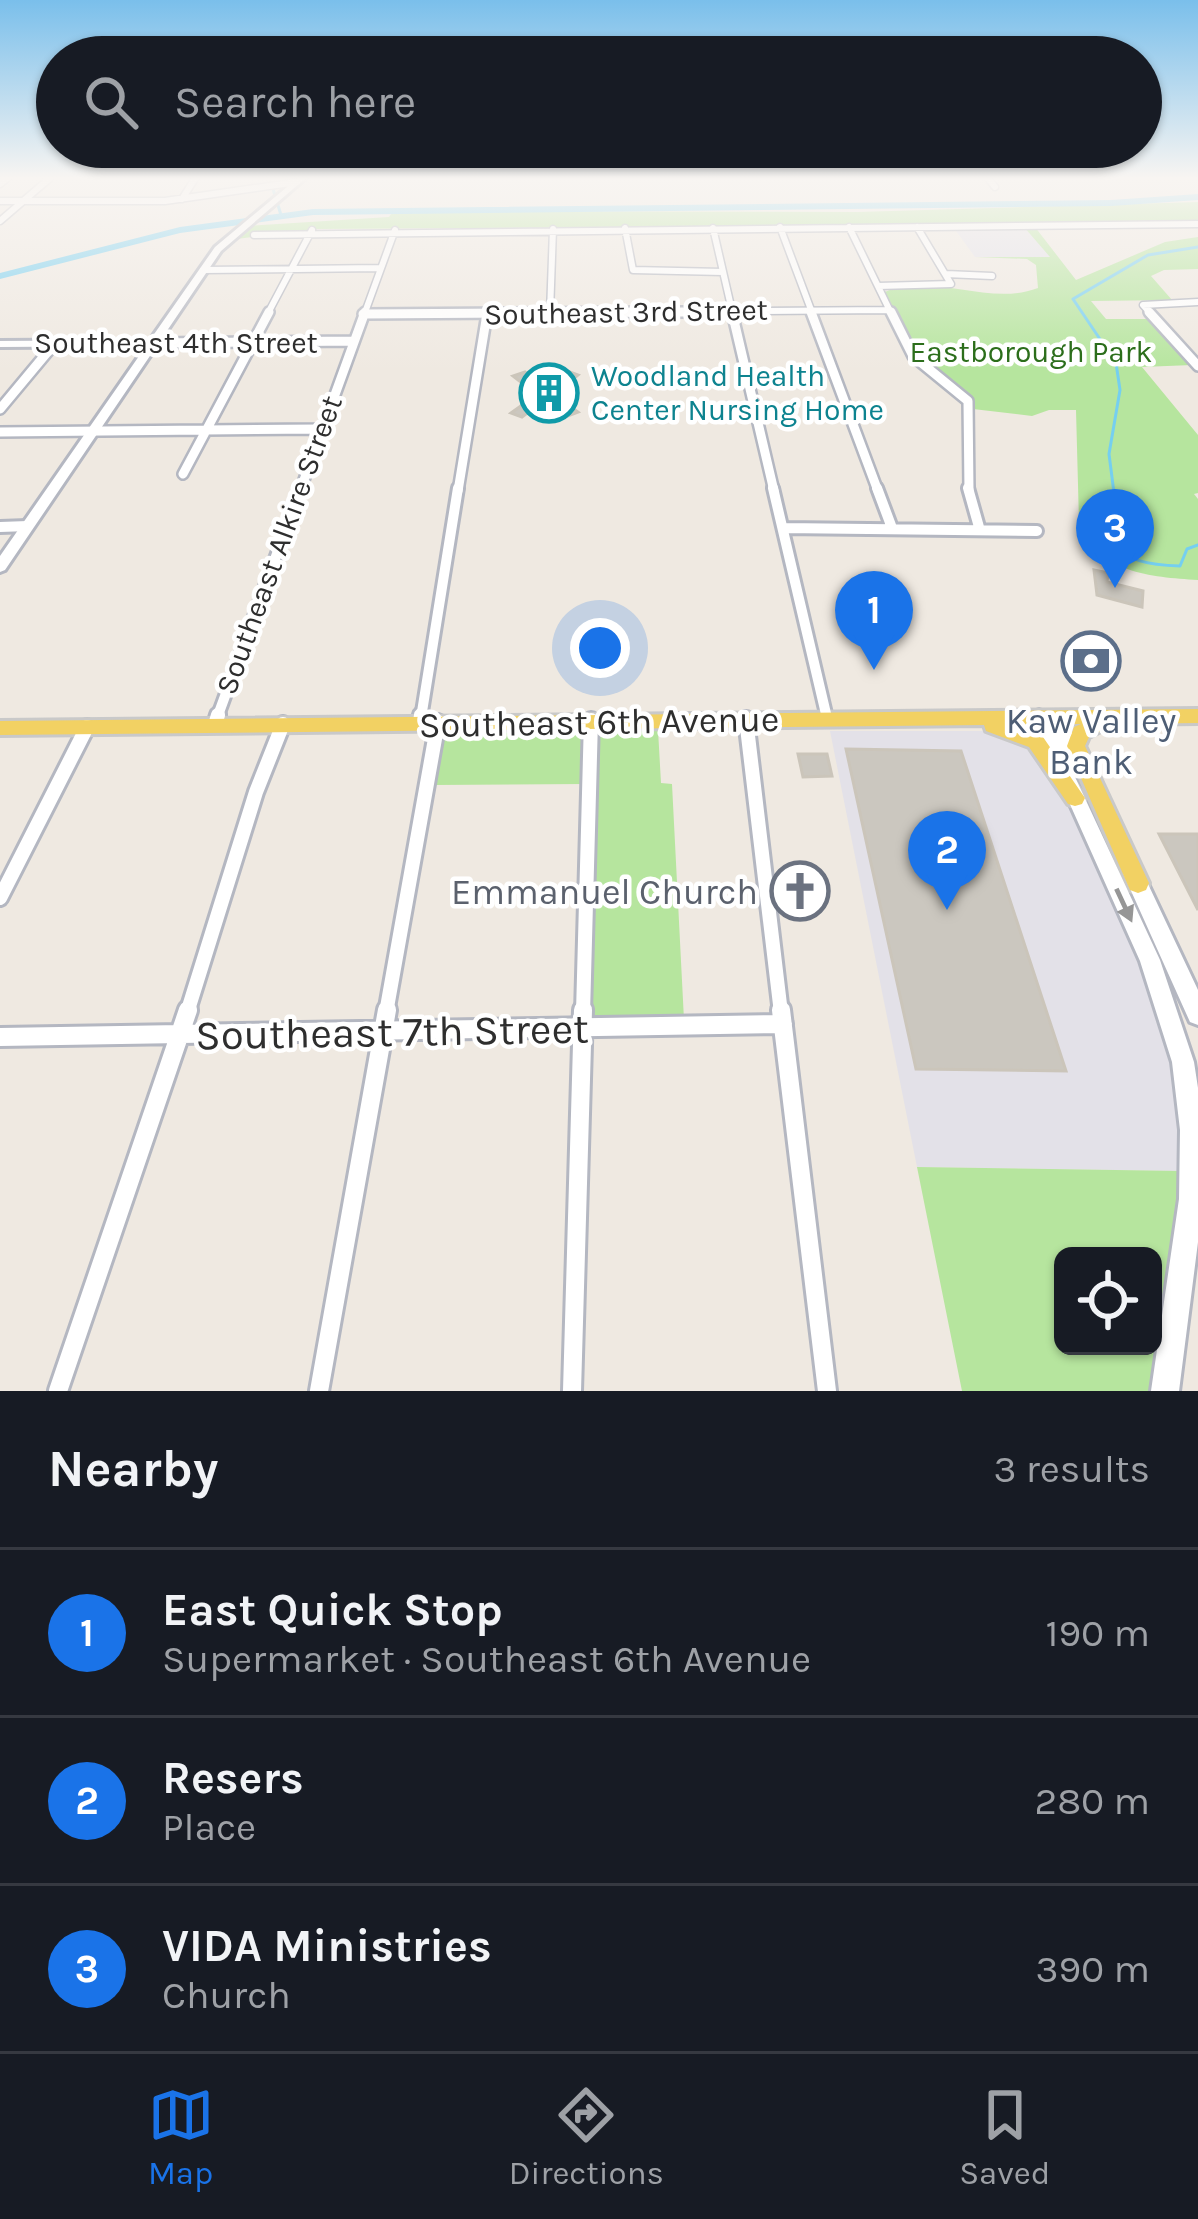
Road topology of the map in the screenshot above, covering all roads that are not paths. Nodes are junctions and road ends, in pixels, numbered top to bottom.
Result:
1 (225, 242) edge
2 (306, 242) edge
3 (390, 242) edge
4 (553, 242) edge
5 (628, 242) edge
6 (716, 242) edge
7 (786, 242) edge
8 (856, 242) edge
9 (926, 242) edge
10 (380, 268) junction
11 (291, 269) junction
12 (203, 270) junction
13 (723, 272) junction
14 (946, 274) junction
15 (992, 276) dead end
16 (878, 286) junction
17 (1198, 302) edge
18 (733, 310) junction
19 (811, 310) junction
20 (890, 310) junction
21 (550, 313) junction
22 (362, 314) junction
23 (488, 314) junction
24 (352, 341) junction
25 (253, 342) junction
26 (153, 343) junction
27 (0, 344) edge
28 (55, 344) junction
29 (1198, 366) edge
30 (0, 410) edge
31 (320, 429) junction
32 (205, 430) junction
33 (92, 431) junction
34 (0, 432) edge
35 (183, 474) dead end
36 (28, 526) junction
37 (0, 527) edge
38 (979, 527) junction
39 (783, 528) junction
40 (892, 528) junction
41 (1037, 531) dead end
42 (0, 568) edge
43 (1198, 716) edge
44 (1048, 717) junction
45 (1122, 717) junction
46 (746, 718) junction
47 (827, 718) junction
48 (953, 719) junction
49 (591, 720) junction
50 (429, 722) junction
51 (283, 724) junction
52 (215, 725) junction
53 (88, 727) junction
54 (0, 728) edge
55 (1076, 798) junction
56 (1138, 883) junction
57 (0, 898) edge
58 (1198, 1014) edge
59 (783, 1024) junction
60 (584, 1029) junction
61 (384, 1033) junction
62 (178, 1034) junction
63 (0, 1037) edge
64 (58, 1391) edge
65 (319, 1391) edge
66 (572, 1391) edge
67 (826, 1391) edge
68 (1165, 1391) edge

1 - 12 street
2 - 11 street
3 - 10 street, Southeast Alkire Street
4 - 21 street
5 - 13 street
6 - 13 street
7 - 19 street
8 - 16 street
9 - 14 street
10 - 11 street
10 - 22 street, Southeast Alkire Street
11 - 12 street
11 - 25 street
12 - 26 street
13 - 18 street
14 - 15 street
14 - 16 street
16 - 20 street
17 - 29 street
18 - 19 street, Southeast 3rd Street
18 - 21 street, Southeast 3rd Street
18 - 39 street
19 - 20 street, Southeast 3rd Street
19 - 40 street
20 - 38 street
21 - 23 street, Southeast 3rd Street
22 - 23 street, Southeast 3rd Street
22 - 24 street, Southeast Alkire Street
23 - 50 street
24 - 25 street, Southeast 4th Street
24 - 31 street, Southeast Alkire Street
25 - 26 street, Southeast 4th Street
25 - 32 street
26 - 28 street, Southeast 4th Street
26 - 33 street
27 - 28 street, Southeast 4th Street
28 - 30 street
31 - 32 street
31 - 52 street, Southeast Alkire Street
32 - 33 street
32 - 35 street
33 - 34 street
33 - 36 street
36 - 37 street
36 - 42 street
38 - 40 street
38 - 41 street
39 - 40 street
39 - 47 street
43 - 45 main road, Southeast 6th Avenue
44 - 45 main road, Southeast 6th Avenue
44 - 48 main road, Southeast 6th Avenue
44 - 55 street
44 - 56 street
45 - 56 main road
46 - 47 main road, Southeast 6th Avenue
46 - 49 main road, Southeast 6th Avenue
46 - 59 street
47 - 48 main road, Southeast 6th Avenue
48 - 55 main road
49 - 50 main road, Southeast 6th Avenue
49 - 60 street
50 - 51 main road, Southeast 6th Avenue
50 - 61 street
51 - 52 main road, Southeast 6th Avenue
51 - 62 street
52 - 53 main road, Southeast 6th Avenue
53 - 54 main road, Southeast 6th Avenue
53 - 57 street
55 -> 68 street
56 - 58 street
59 - 60 street, Southeast 7th Street
59 - 67 street
60 - 61 street, Southeast 7th Street
60 - 66 street
61 - 62 street, Southeast 7th Street
61 - 65 street
62 - 63 street, Southeast 7th Street
62 - 64 street

